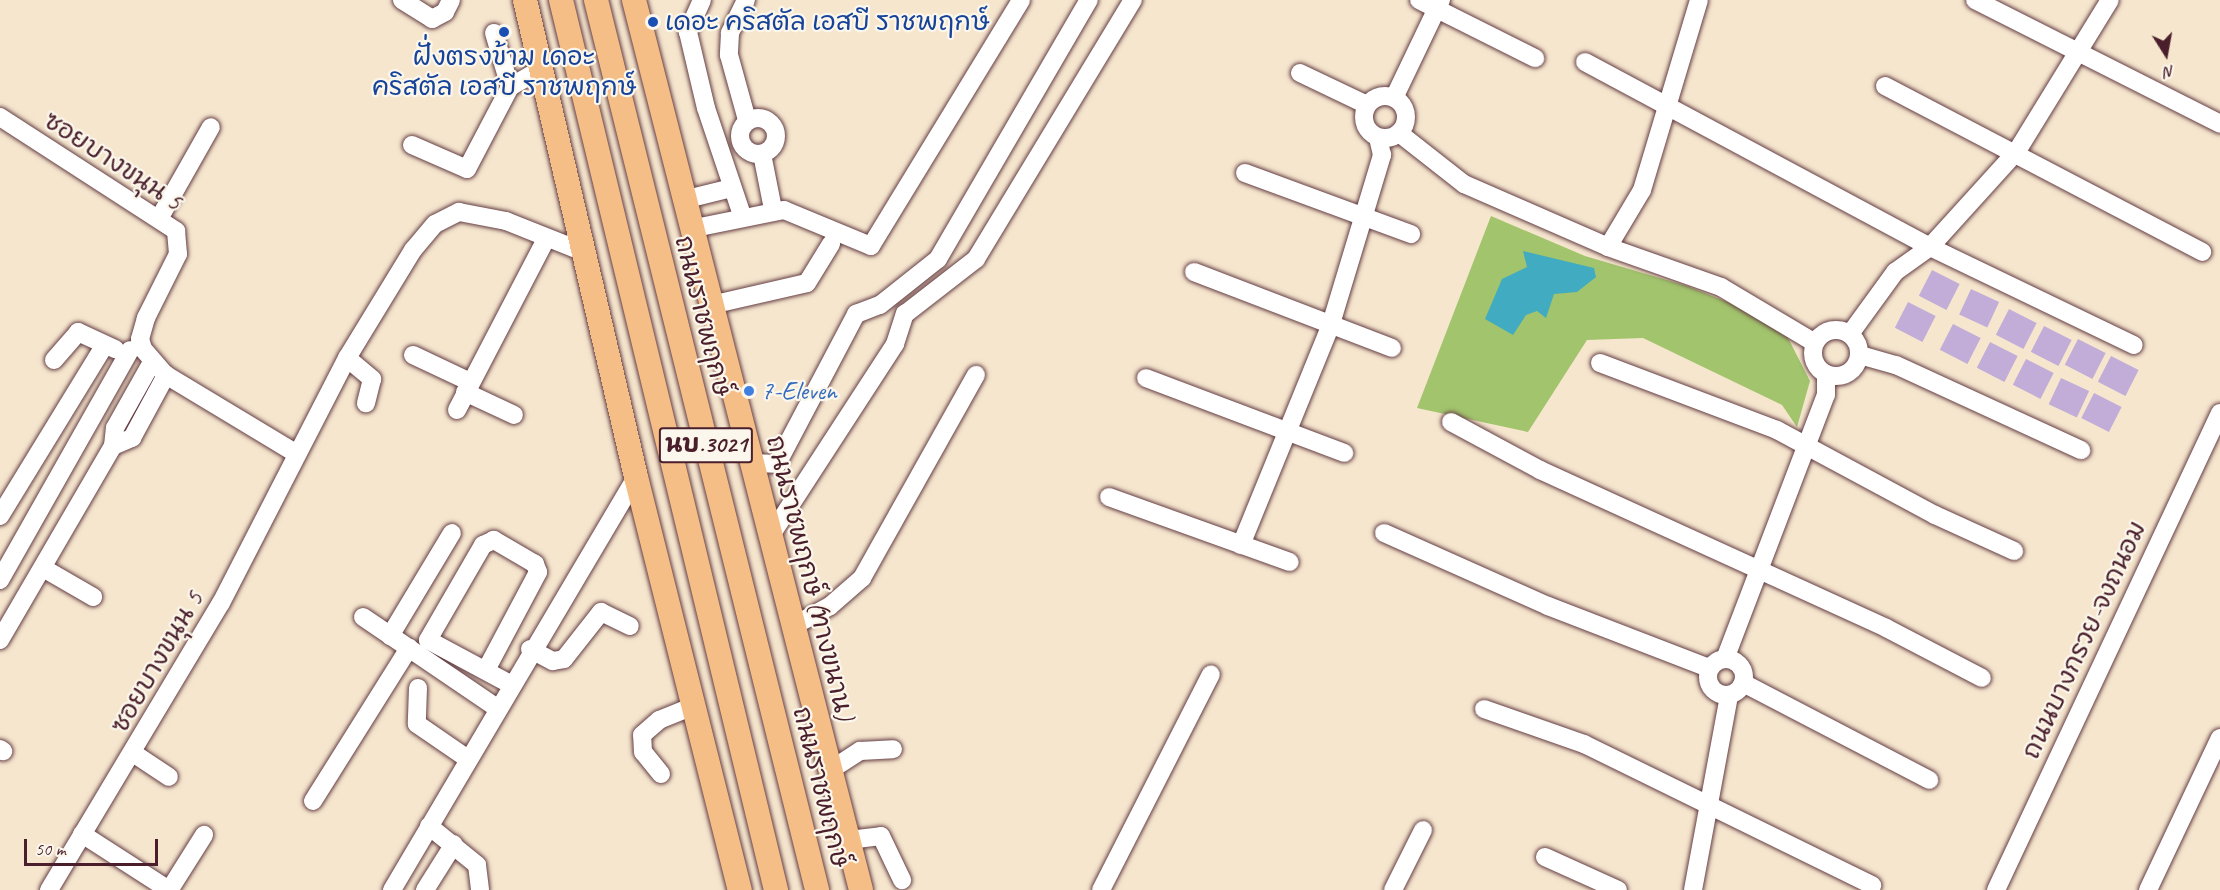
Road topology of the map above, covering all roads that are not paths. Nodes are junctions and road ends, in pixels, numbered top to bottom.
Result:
1 (402, 0) edge
2 (451, 0) edge
3 (525, 0) edge
4 (561, 0) edge
5 (596, 0) edge
6 (634, 0) edge
7 (702, 0) edge
8 (746, 0) edge
9 (1021, 0) edge
10 (1089, 0) edge
11 (1133, 0) edge
12 (1419, 0) edge
13 (1700, 0) edge
14 (1975, 0) edge
15 (2110, 0) edge
16 (1439, 5) edge
17 (494, 33) dead end
18 (2082, 53) junction
19 (1535, 58) dead end
20 (1585, 62) dead end
21 (542, 69) junction
22 (1300, 73) dead end
23 (1885, 86) dead end
24 (510, 87) junction
25 (1394, 98) junction
26 (1664, 103) junction
27 (1367, 105) junction
28 (0, 117) edge
29 (747, 120) junction
30 (2220, 124) edge
31 (211, 127) dead end
32 (1399, 133) junction
33 (1378, 137) junction
34 (412, 145) dead end
35 (2017, 151) junction
36 (762, 154) junction
37 (1245, 173) dead end
38 (732, 188) junction
39 (683, 200) junction
40 (773, 209) junction
41 (742, 215) junction
42 (1362, 216) junction
43 (160, 217) junction
44 (690, 229) junction
45 (1412, 234) dead end
46 (546, 239) junction
47 (831, 244) dead end
48 (1608, 247) junction
49 (1930, 248) junction
50 (2202, 252) dead end
51 (586, 253) junction
52 (1194, 272) dead end
53 (711, 305) junction
54 (1330, 324) junction
55 (1850, 334) junction
56 (1815, 343) junction
57 (2134, 345) dead end
58 (104, 346) junction
59 (1392, 348) dead end
60 (142, 354) junction
61 (413, 355) dead end
62 (1860, 355) junction
63 (347, 357) junction
64 (54, 360) dead end
65 (1600, 363) dead end
66 (1826, 374) junction
67 (166, 375) junction
68 (976, 375) dead end
69 (1146, 378) dead end
70 (467, 387) junction
71 (366, 403) dead end
72 (457, 410) dead end
73 (2220, 413) edge
74 (514, 415) dead end
75 (1451, 422) dead end
76 (1285, 430) junction
77 (1807, 444) junction
78 (113, 446) junction
79 (2081, 450) dead end
80 (1344, 453) dead end
81 (297, 454) junction
82 (752, 464) junction
83 (636, 477) junction
84 (1109, 497) dead end
85 (0, 516) edge
86 (1384, 533) dead end
87 (452, 534) dead end
88 (771, 535) junction
89 (1241, 546) junction
90 (2014, 551) dead end
91 (1290, 562) dead end
92 (43, 568) junction
93 (1757, 570) junction
94 (0, 580) edge
95 (93, 597) dead end
96 (363, 617) dead end
97 (630, 626) dead end
98 (793, 626) junction
99 (390, 636) junction
100 (0, 640) edge
101 (409, 648) junction
102 (530, 650) junction
103 (1725, 659) junction
104 (1709, 668) junction
105 (486, 670) junction
106 (1211, 674) dead end
107 (1982, 678) dead end
108 (510, 684) junction
109 (418, 688) dead end
110 (1736, 689) junction
111 (694, 706) junction
112 (497, 708) junction
113 (1485, 709) dead end
114 (2220, 738) edge
115 (892, 749) dead end
116 (132, 753) junction
117 (468, 759) junction
118 (829, 771) junction
119 (661, 774) dead end
120 (169, 777) dead end
121 (1929, 780) dead end
122 (313, 801) dead end
123 (838, 806) junction
124 (1712, 807) junction
125 (429, 826) junction
126 (1423, 830) dead end
127 (82, 834) junction
128 (204, 835) dead end
129 (849, 840) junction
130 (454, 844) junction
131 (1545, 857) dead end
132 (902, 880) dead end
133 (1872, 885) dead end
134 (170, 889) edge
135 (49, 890) edge
136 (392, 890) edge
137 (425, 890) edge
138 (480, 890) edge
139 (740, 890) edge
140 (776, 890) edge
141 (818, 890) edge
142 (846, 890) edge
143 (861, 890) edge
144 (1101, 890) edge
145 (1393, 890) edge
146 (1618, 890) edge
147 (1693, 890) edge
148 (1996, 890) edge
149 (2148, 890) edge

1 - 2 street
3 - 21 main road, นบ.3021
4 - 140 main road, นบ.3021
5 - 141 main road, ถนนราชพฤกษ์ / นบ.3021
6 - 39 main road, ถนนราชพฤกษ์ (ทางขนาน) / นบ.3021
7 - 38 street
8 - 29 street
9 - 40 street
10 - 82 street
11 - 88 street
12 - 16 street
13 - 26 street
14 - 18 street
15 - 18 street
16 - 19 street
16 - 25 street
17 - 24 street
18 - 30 street
18 - 35 street
20 - 26 street
21 - 24 street
21 - 51 main road, นบ.3021
22 - 27 street
23 - 35 street
24 - 34 street
25 - 27 street
25 - 32 street
26 - 48 street
26 - 49 street
27 - 33 street
28 - 43 street, ซอยบางขนุน 5
29 - 36 street
29 - 36 street
31 - 43 street
32 - 33 street
32 - 48 street
33 - 42 street
35 - 49 street
35 - 50 street
36 - 40 street
37 - 42 street
38 - 39 street
38 - 41 street
39 - 44 main road, ถนนราชพฤกษ์ (ทางขนาน) / นบ.3021
40 - 41 street
41 - 44 street
42 - 45 street
42 - 54 street
43 - 60 street, ซอยบางขนุน 5
44 - 53 main road, ถนนราชพฤกษ์ (ทางขนาน) / นบ.3021
46 - 51 street, ซอยบางขนุน 5
46 - 63 street, ซอยบางขนุน 5
46 - 70 street
47 - 53 street
48 - 56 street
49 - 55 street
49 - 57 street
51 - 83 main road, นบ.3021
52 - 54 street
53 - 82 main road, ถนนราชพฤกษ์ (ทางขนาน) / นบ.3021
54 - 59 street
54 - 76 street
55 - 56 street
55 - 62 street
56 - 66 street
58 - 60 street
58 - 64 street
58 - 85 street
60 - 67 street
60 - 78 street
60 - 94 street
61 - 70 street
62 - 66 street
62 - 79 street
63 - 71 street
63 - 81 street, ซอยบางขนุน 5
65 - 77 street
66 - 77 street
67 - 78 street
67 - 81 street
68 - 98 street
69 - 76 street
70 - 72 street
70 - 74 street
73 - 148 street, ถนนบางกรวย-จงถนอม
75 - 93 street
76 - 80 street
76 - 89 street
77 - 90 street
77 - 93 street
78 - 92 street
81 - 116 street, ซอยบางขนุน 5
82 - 88 main road, ถนนราชพฤกษ์ (ทางขนาน) / นบ.3021
83 - 102 street
83 - 111 main road, นบ.3021
84 - 89 street
86 - 104 street
87 - 99 street
88 - 98 main road, ถนนราชพฤกษ์ (ทางขนาน) / นบ.3021
89 - 91 street
92 - 95 street
92 - 100 street
93 - 103 street
93 - 107 street
96 - 99 street
97 - 102 street
98 - 118 main road, ถนนราชพฤกษ์ (ทางขนาน) / นบ.3021
99 - 101 street
101 - 112 street
101 - 122 street
102 - 108 street
103 - 104 street
103 - 110 street
104 - 110 street
105 - 105 street
105 - 108 street
106 - 144 street
108 - 112 street
109 - 117 street
110 - 121 street
110 - 124 street
111 - 119 street
111 - 139 main road, นบ.3021
112 - 117 street
113 - 124 street
114 - 149 street
115 - 118 street
116 - 120 street
116 - 127 street, ซอยบางขนุน 5
117 - 125 street
118 - 123 main road, ถนนราชพฤกษ์ (ทางขนาน) / นบ.3021
123 - 129 main road, ถนนราชพฤกษ์ (ทางขนาน) / นบ.3021
123 - 142 main road
124 - 133 street
124 - 147 street
125 - 130 street
125 - 136 street
126 - 145 street
127 - 134 street
127 - 135 street, ซอยบางขนุน 5
128 - 134 street
129 - 132 street
129 - 143 main road, ถนนราชพฤกษ์ (ทางขนาน) / นบ.3021
130 - 137 street
130 - 138 street
131 - 146 street

